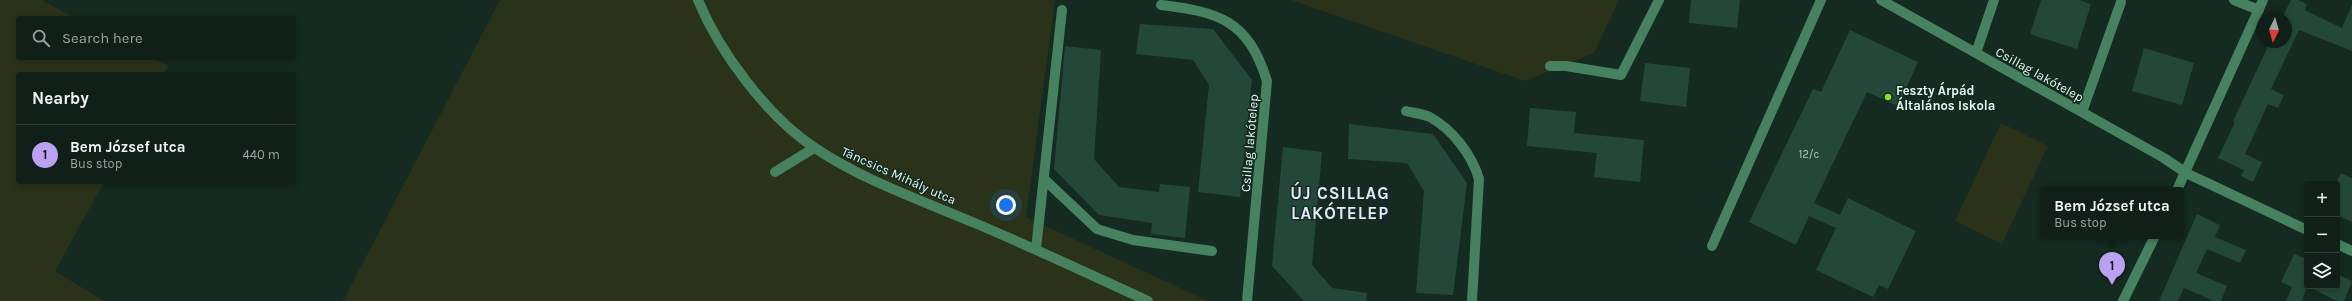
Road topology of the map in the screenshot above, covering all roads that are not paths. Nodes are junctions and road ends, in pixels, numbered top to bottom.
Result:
1 (698, 0) edge
2 (1659, 0) edge
3 (1821, 0) edge
4 (1881, 0) edge
5 (1994, 0) edge
6 (2234, 0) edge
7 (2263, 0) edge
8 (2121, 2) dead end
9 (1161, 5) dead end
10 (1062, 10) dead end
11 (2259, 10) junction
12 (1976, 53) junction
13 (1550, 66) dead end
14 (1406, 111) dead end
15 (2082, 112) junction
16 (814, 148) junction
17 (775, 172) dead end
18 (2186, 173) junction
19 (1044, 178) junction
20 (2179, 187) edge
21 (2304, 229) edge
22 (2153, 239) edge
23 (2340, 245) edge
24 (1712, 246) dead end
25 (1036, 249) junction
26 (1212, 251) dead end
27 (2352, 251) edge
28 (1148, 301) edge
29 (1247, 301) edge
30 (1472, 301) edge
31 (2122, 301) edge

1 - 16 street, Táncsics Mihály utca
2 - 13 street
3 - 24 street
4 - 12 street, Csillag lakótelep
5 - 12 street
6 - 11 street
7 - 11 street
8 - 15 street
9 - 29 street, Csillag lakótelep
10 - 19 street
11 - 18 street
12 - 15 street, Csillag lakótelep
14 - 30 street
15 - 18 street, Csillag lakótelep
16 - 17 street
16 - 25 street, Táncsics Mihály utca
18 - 20 street
18 - 21 street, Csillag lakótelep
19 - 25 street
19 - 26 street
22 - 31 street
23 - 27 street
25 - 28 street, Táncsics Mihály utca

